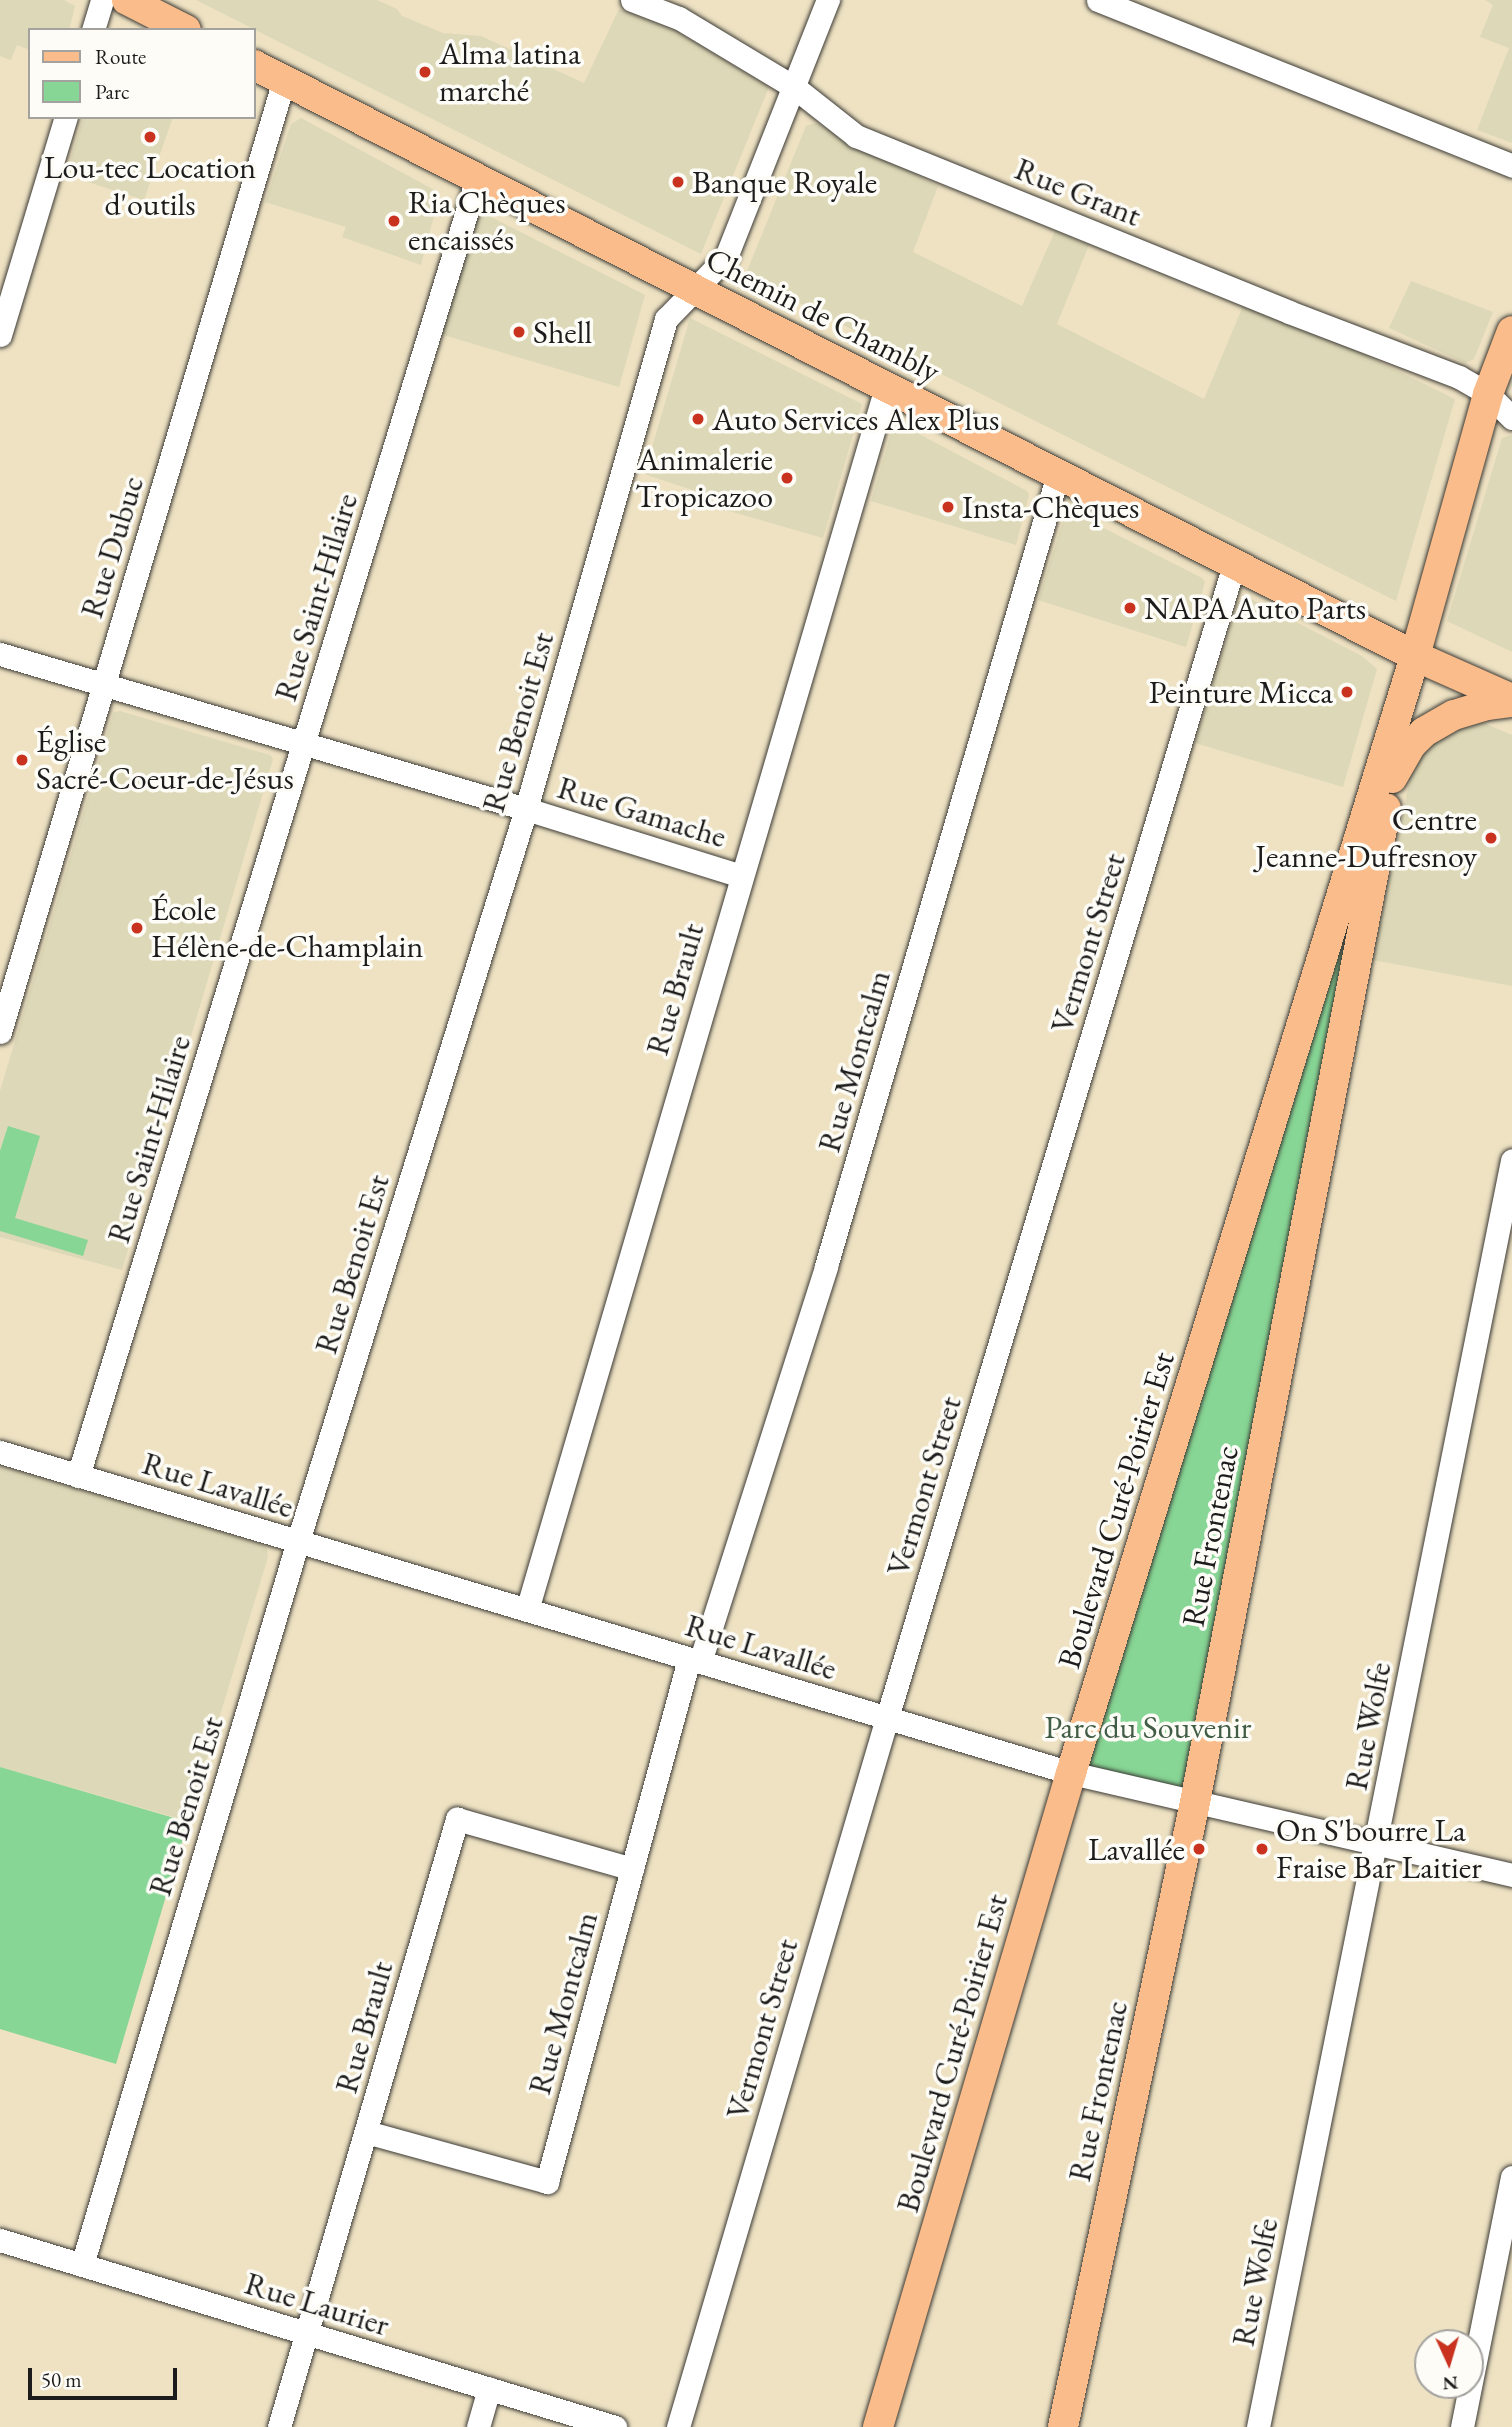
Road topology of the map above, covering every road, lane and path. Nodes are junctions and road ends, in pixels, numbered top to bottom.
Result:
1 (102, 0) edge
2 (127, 0) edge
3 (632, 0) edge
4 (828, 0) edge
5 (1098, 0) edge
6 (94, 28) edge
7 (182, 28) edge
8 (256, 66) edge
9 (284, 80) junction
10 (794, 87) junction
11 (65, 119) edge
12 (1512, 166) edge
13 (477, 178) junction
14 (694, 289) junction
15 (1512, 331) edge
16 (0, 335) edge
17 (886, 387) junction
18 (1488, 394) junction
19 (1512, 418) edge
20 (1058, 474) junction
21 (1234, 564) junction
22 (0, 654) edge
23 (1415, 656) junction
24 (103, 684) junction
25 (1512, 701) edge
26 (304, 743) junction
27 (1392, 778) junction
28 (526, 809) junction
29 (741, 876) junction
30 (0, 1032) edge
31 (1512, 1160) edge
32 (0, 1452) edge
33 (78, 1476) junction
34 (298, 1541) junction
35 (527, 1610) junction
36 (694, 1660) junction
37 (887, 1718) junction
38 (1072, 1773) junction
39 (1195, 1802) junction
40 (1376, 1844) junction
41 (632, 1869) junction
42 (1512, 1875) edge
43 (366, 2132) junction
44 (1512, 2177) edge
45 (0, 2240) edge
46 (82, 2265) junction
47 (308, 2334) junction
48 (489, 2389) junction
49 (279, 2427) edge
50 (478, 2427) edge
51 (615, 2427) edge
52 (678, 2427) edge
53 (878, 2427) edge
54 (1063, 2427) edge
55 (1258, 2427) edge
56 (1462, 2427) edge

1 - 6 street
2 - 7 main road
3 - 10 street, Rue Grant
4 - 10 street, Rue Benoit Est
5 - 12 street
8 - 9 main road, Chemin de Chambly
9 - 13 main road, Chemin de Chambly
9 - 24 street, Rue Dubuc
10 - 14 street, Rue Benoit Est
10 - 18 street, Rue Grant
11 - 16 street
13 - 14 main road, Chemin de Chambly
13 - 26 street, Rue Saint-Hilaire
14 - 17 main road, Chemin de Chambly
14 - 28 street, Rue Benoit Est
15 - 18 main road
17 - 20 main road, Chemin de Chambly
17 - 29 street, Rue Brault
18 - 19 street, Rue Grant
18 - 23 main road
20 - 21 main road, Chemin de Chambly
20 - 36 street, Rue Montcalm
21 - 23 main road, Chemin de Chambly
21 - 37 street, Vermont Street
22 - 24 street, Rue Gamache
23 - 25 main road, Chemin de Chambly
23 - 27 main road, Rue Frontenac
23 - 38 main road, Boulevard Curé-Poirier Est
24 - 26 street, Rue Gamache
24 - 30 street, Rue Dubuc
25 - 27 main road
26 - 28 street, Rue Gamache
26 - 33 street, Rue Saint-Hilaire
27 - 39 main road, Rue Frontenac
28 - 29 street, Rue Gamache
28 - 34 street, Rue Benoit Est
29 - 35 street, Rue Brault
31 - 40 street, Rue Wolfe
32 - 33 street, Rue Lavallée
33 - 34 street, Rue Lavallée
34 - 35 street, Rue Lavallée
34 - 46 street, Rue Benoit Est
35 - 36 street, Rue Lavallée
36 - 37 street, Rue Lavallée
36 - 41 street, Rue Montcalm
37 - 38 street, Rue Lavallée
37 - 52 street, Vermont Street
38 - 39 street, Rue Lavallée
38 - 53 main road, Boulevard Curé-Poirier Est
39 - 40 street, Rue Lavallée
39 - 54 main road, Rue Frontenac
40 - 42 street, Rue Lavallée
40 - 55 street, Rue Wolfe
41 - 43 street, Rue Brault
41 - 43 street, Rue Montcalm
43 - 47 street, Rue Brault
44 - 56 street
45 - 46 street, Rue Laurier
46 - 47 street, Rue Laurier
47 - 48 street, Rue Laurier
47 - 49 street, Rue Brault
48 - 50 street
48 - 51 street, Rue Laurier

